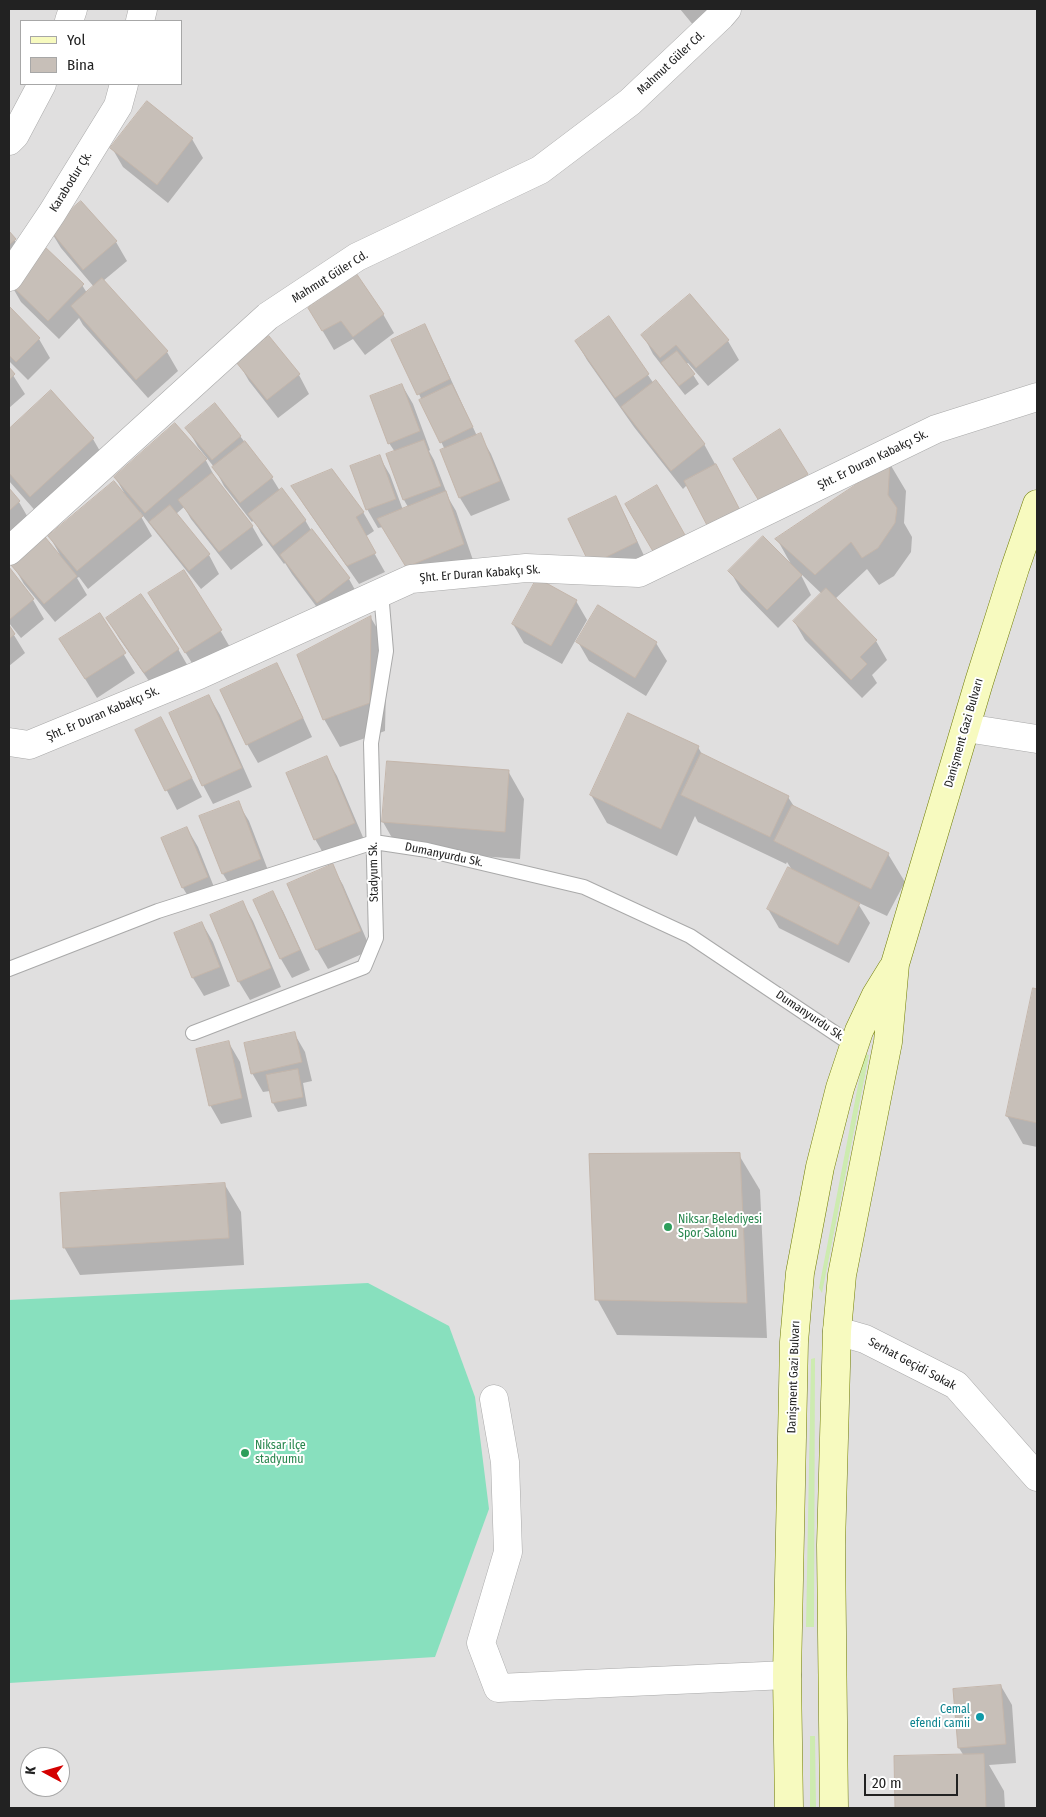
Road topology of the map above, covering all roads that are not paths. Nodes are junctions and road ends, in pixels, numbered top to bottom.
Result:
1 (727, 9) edge
2 (41, 85) edge
3 (124, 85) edge
4 (9, 141) edge
5 (9, 277) edge
6 (1037, 397) edge
7 (1037, 504) edge
8 (9, 551) edge
9 (380, 592) junction
10 (966, 728) junction
11 (1037, 739) edge
12 (9, 742) edge
13 (374, 842) junction
14 (896, 964) junction
15 (9, 969) edge
16 (193, 1033) dead end
17 (854, 1046) junction
18 (837, 1331) junction
19 (494, 1399) dead end
20 (1037, 1477) edge
21 (787, 1675) junction
22 (788, 1808) edge
23 (834, 1808) edge

1 - 8 street, Mahmut Güler Cd.
2 - 4 street
3 - 5 street, Karabodur Çk.
6 - 9 street, Şht. Er Duran Kabakçı Sk.
7 - 10 main road, Danişment Gazi Bulvarı
9 - 12 street, Şht. Er Duran Kabakçı Sk.
9 - 13 lane, Stadyum Sk.
10 - 11 street
10 - 14 main road, Danişment Gazi Bulvarı
13 - 15 lane, Dumanyurdu Sk.
13 - 16 lane, Stadyum Sk.
13 - 17 lane, Dumanyurdu Sk.
14 - 17 main road, Danişment Gazi Bulvarı
14 - 18 main road, Danişment Gazi Bulvarı
17 - 21 main road, Danişment Gazi Bulvarı
18 - 20 street, Serhat Geçidi Sokak
18 - 23 main road, Danişment Gazi Bulvarı
19 - 21 street
21 - 22 main road, Danişment Gazi Bulvarı

